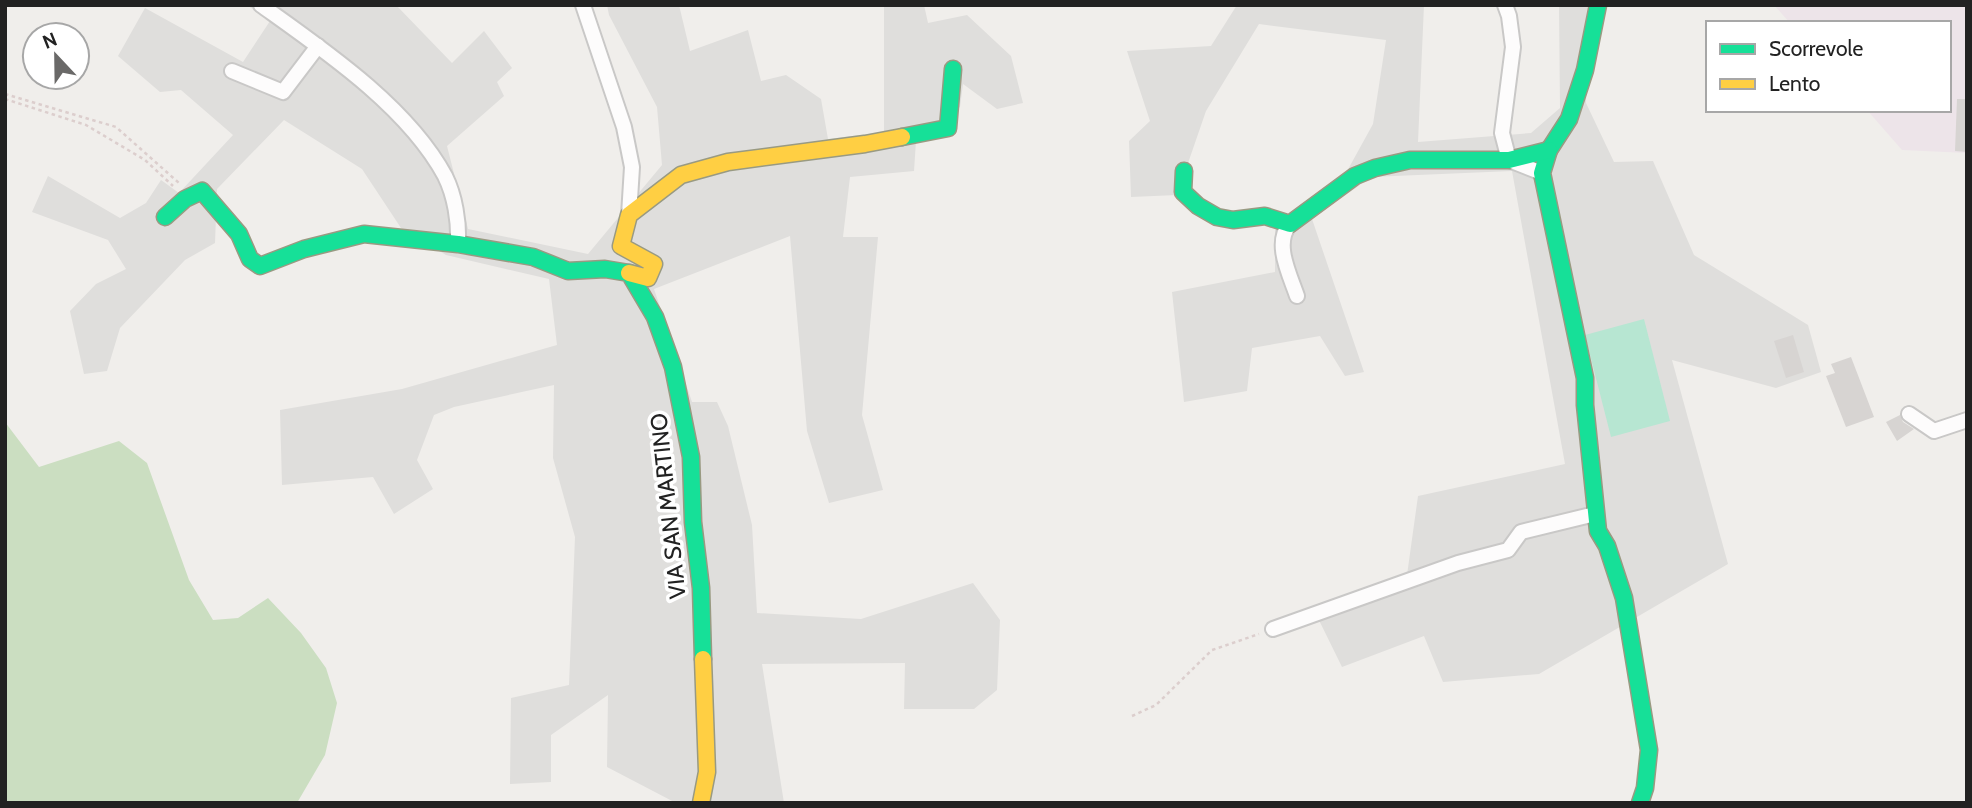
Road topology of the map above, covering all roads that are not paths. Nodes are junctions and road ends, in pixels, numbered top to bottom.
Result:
1 (261, 5) edge
2 (583, 5) edge
3 (1505, 5) edge
4 (1598, 5) edge
5 (318, 46) junction
6 (953, 69) dead end
7 (232, 71) dead end
8 (1549, 150) junction
9 (1509, 160) junction
10 (1184, 171) dead end
11 (1542, 173) junction
12 (629, 215) junction
13 (165, 217) dead end
14 (1290, 224) junction
15 (458, 244) junction
16 (629, 273) junction
17 (1297, 296) dead end
18 (1909, 414) dead end
19 (1967, 420) edge
20 (1595, 514) junction
21 (1273, 629) road end
22 (701, 803) edge
23 (1640, 803) edge

1 - 5 street
2 - 12 street
3 - 9 street
4 - 8 street
5 - 7 street
5 - 15 street
6 - 12 street
8 - 9 street
8 - 11 street
9 - 11 street
9 - 14 street
10 - 14 street
11 - 20 street
12 - 16 street
13 - 15 street
14 - 17 street
15 - 16 street
16 - 22 street, VIA SAN MARTINO
18 - 19 street
20 - 21 street
20 - 23 street

